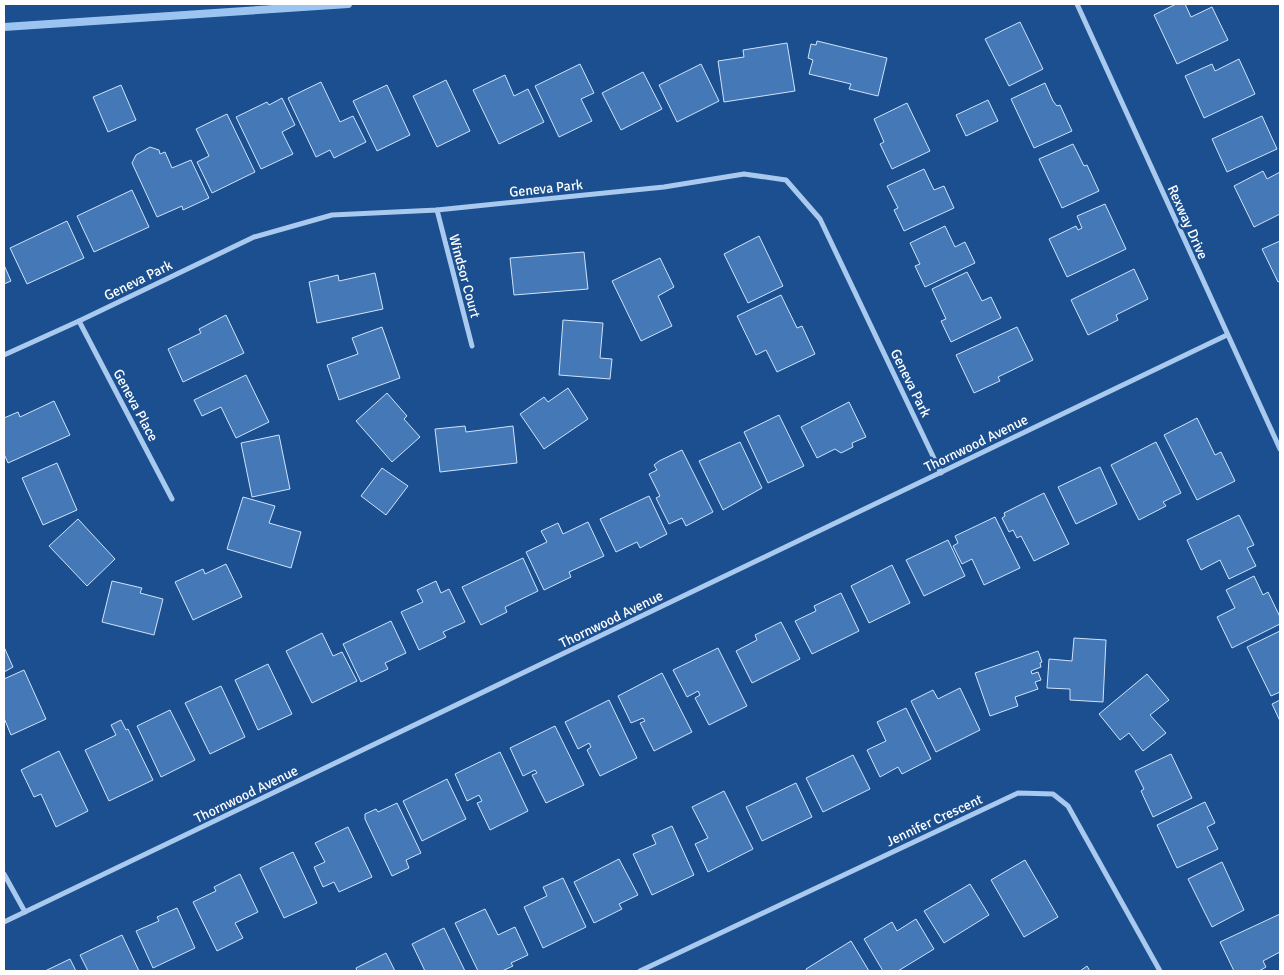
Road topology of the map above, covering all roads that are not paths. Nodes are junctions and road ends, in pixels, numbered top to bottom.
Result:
1 (1077, 4) edge
2 (437, 210) junction
3 (79, 321) junction
4 (1228, 335) junction
5 (472, 346) dead end
6 (4, 355) edge
7 (1280, 448) edge
8 (941, 473) junction
9 (172, 499) dead end
10 (4, 874) edge
11 (25, 912) junction
12 (4, 922) edge
13 (640, 971) edge
14 (1160, 971) edge

1 - 4 street, Rexway Drive
2 - 3 street, Geneva Park
2 - 5 street, Windsor Court
2 - 8 street, Geneva Park
3 - 6 street, Geneva Park
3 - 9 street, Geneva Place
4 - 7 street, Rexway Drive
4 - 8 street, Thornwood Avenue
8 - 11 street, Thornwood Avenue
10 - 11 street
11 - 12 street, Thornwood Avenue
13 - 14 street, Jennifer Crescent

